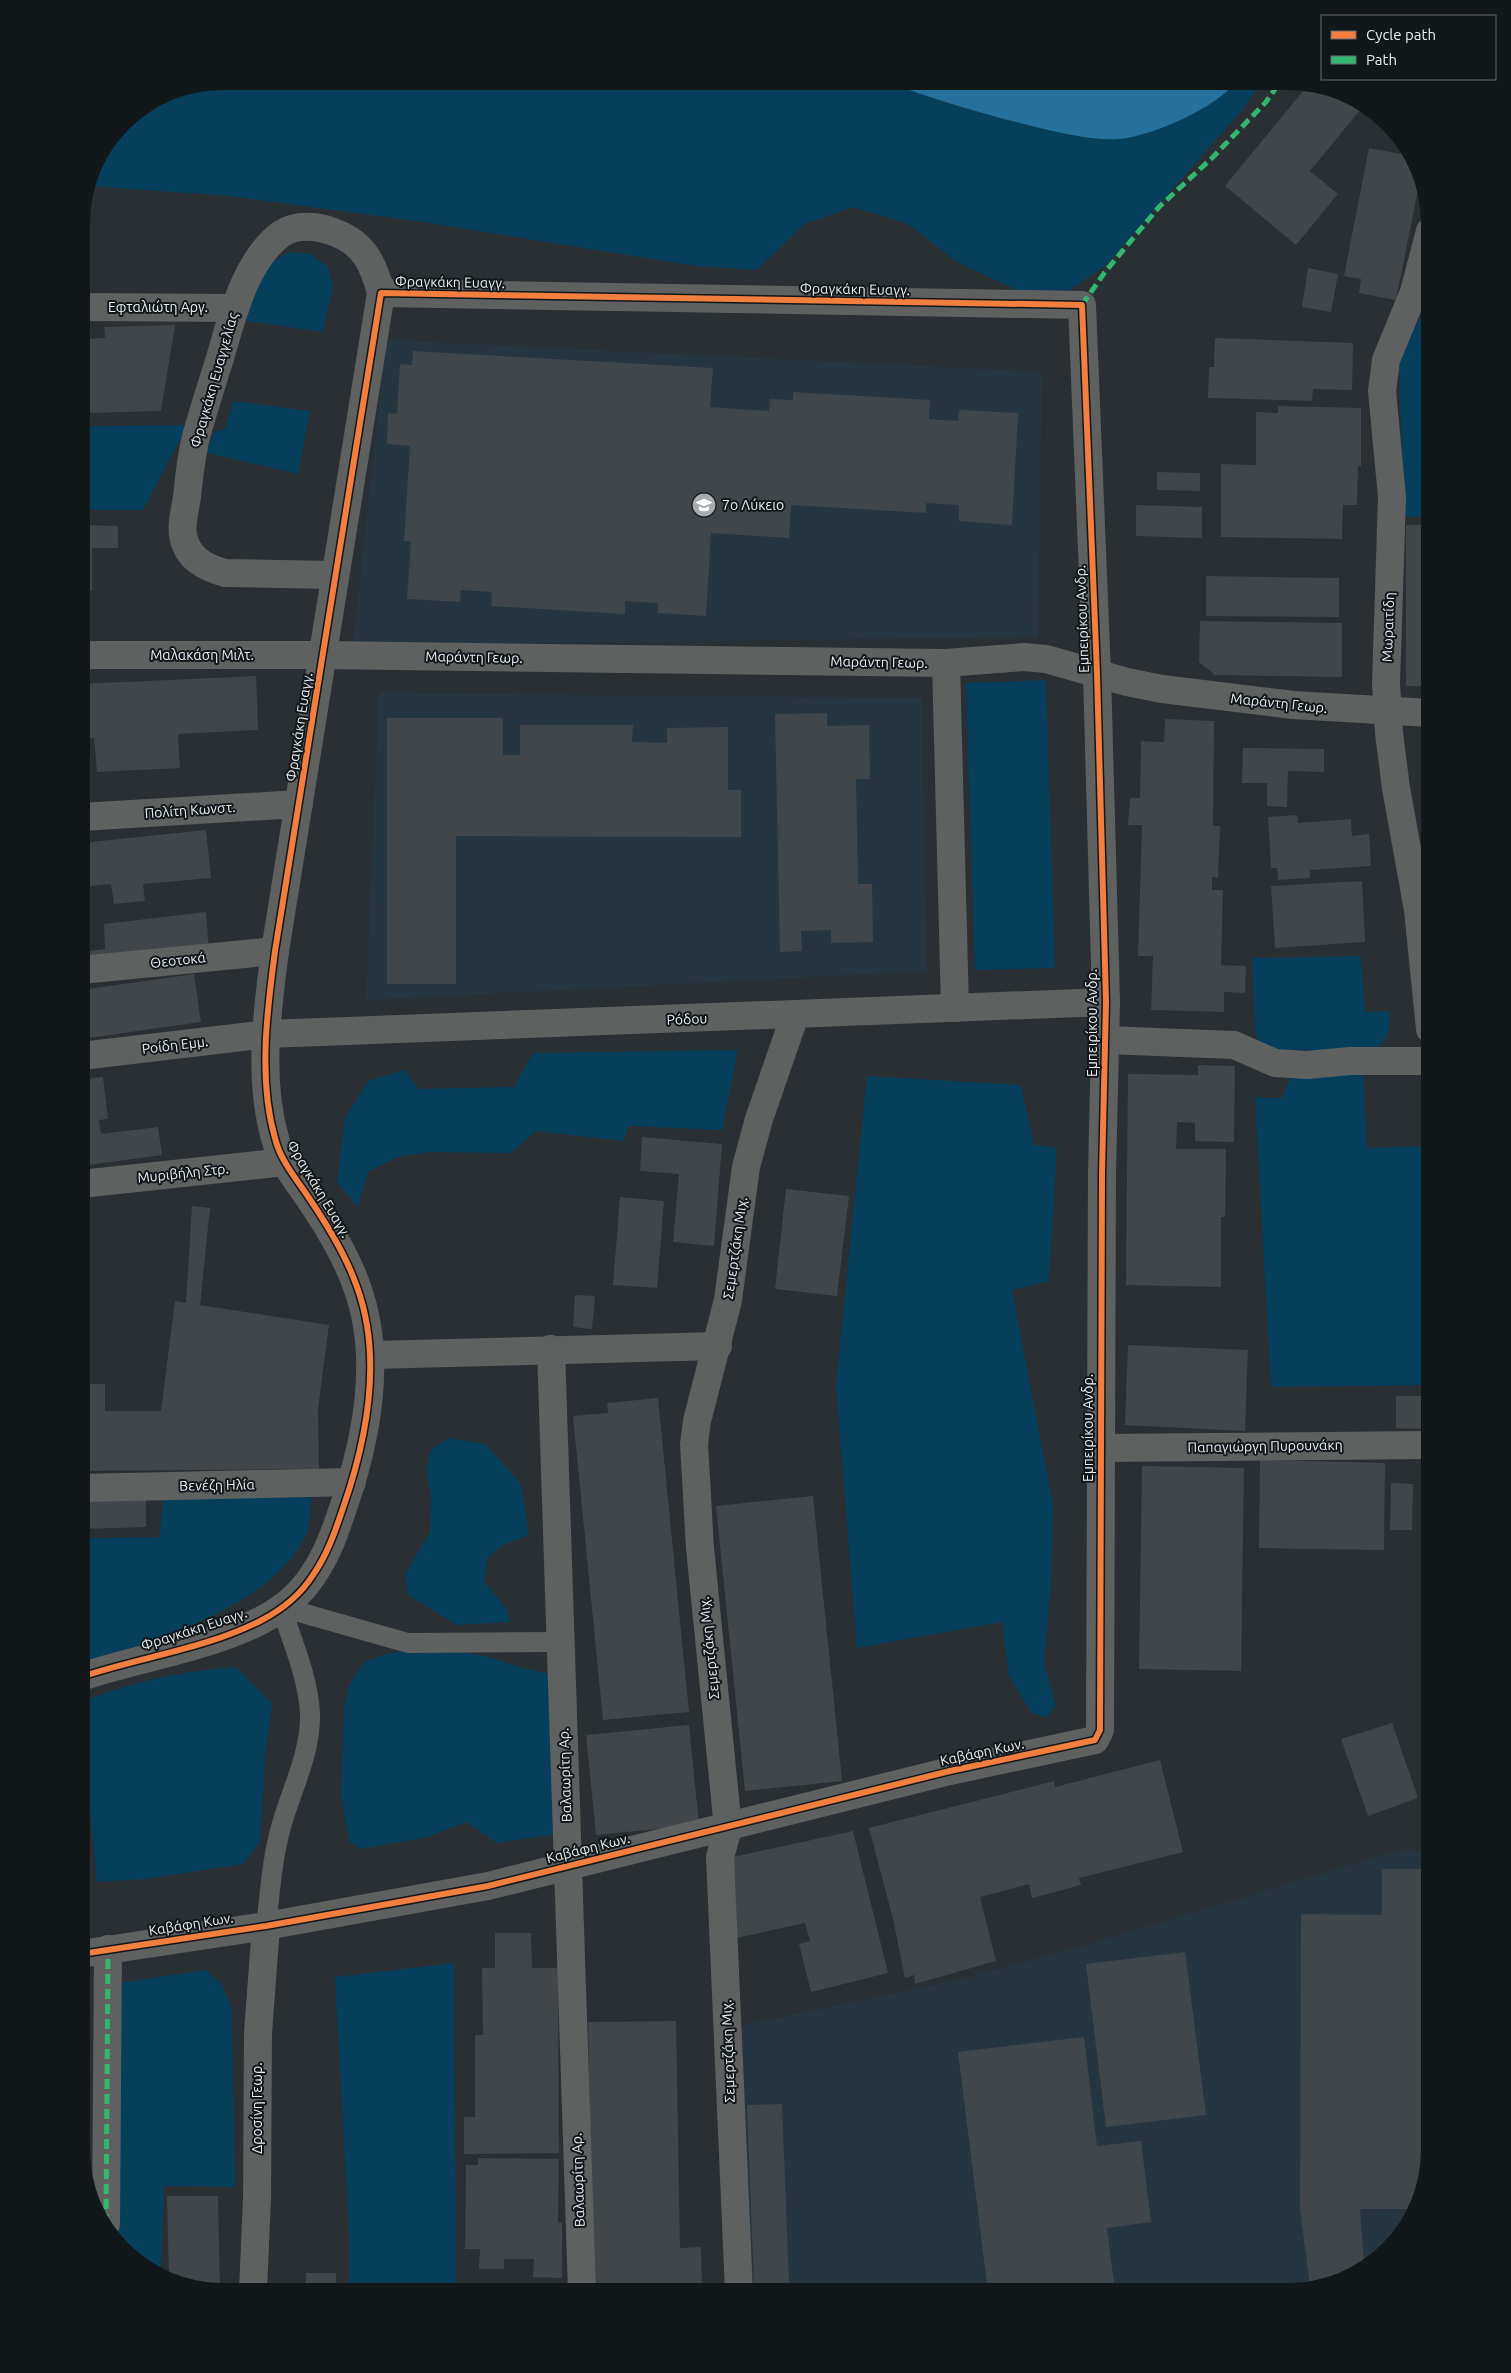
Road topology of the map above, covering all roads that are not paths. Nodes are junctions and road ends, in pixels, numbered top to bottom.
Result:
1 (1421, 267) edge
2 (381, 293) junction
3 (1082, 305) joint
4 (90, 307) edge
5 (235, 308) junction
6 (334, 575) junction
7 (90, 655) edge
8 (323, 655) junction
9 (946, 663) junction
10 (1097, 673) junction
11 (1389, 710) junction
12 (1421, 712) edge
13 (299, 804) junction
14 (90, 817) edge
15 (1421, 897) edge
16 (275, 950) junction
17 (90, 969) edge
18 (1106, 1002) junction
19 (955, 1008) junction
20 (795, 1016) junction
21 (268, 1034) junction
22 (1106, 1040) junction
23 (90, 1055) edge
24 (1421, 1061) edge
25 (285, 1162) junction
26 (90, 1183) edge
27 (718, 1346) junction
28 (550, 1349) junction
29 (371, 1355) junction
30 (1421, 1445) edge
31 (1100, 1448) junction
32 (352, 1482) junction
33 (90, 1488) edge
34 (281, 1607) junction
35 (560, 1642) junction
36 (90, 1674) edge
37 (1095, 1740) joint
38 (728, 1828) junction
39 (568, 1866) junction
40 (266, 1926) junction
41 (94, 1952) edge
42 (105, 2212) edge
43 (253, 2283) edge
44 (582, 2283) edge
45 (738, 2283) edge

1 - 11 street, Μωραιτίδη
2 - 3 street, Φραγκάκη Ευαγγ.
2 - 5 street, Φραγκάκη Ευαγγελίας
2 - 6 street, Φραγκάκη Ευαγγ.
3 - 10 street, Εμπειρίκου Ανδρ.
4 - 5 street, Εφταλιώτη Αργ.
5 - 6 street, Φραγκάκη Ευαγγελίας
6 - 8 street, Φραγκάκη Ευαγγ.
7 - 8 street, Μαλακάση Μιλτ.
8 - 9 street, Μαράντη Γεωρ.
8 - 13 street, Φραγκάκη Ευαγγ.
9 - 10 street, Μαράντη Γεωρ.
9 - 19 street
10 - 11 street, Μαράντη Γεωρ.
10 - 18 street, Εμπειρίκου Ανδρ.
11 - 12 street, Μαράντη Γεωρ.
11 - 15 street, Μωραιτίδη
13 - 14 street, Πολίτη Κωνστ.
13 - 16 street, Φραγκάκη Ευαγγ.
16 - 17 street, Θεοτοκά
16 - 21 street, Φραγκάκη Ευαγγ.
18 - 19 street, Ρόδου
18 - 22 street, Εμπειρίκου Ανδρ.
19 - 20 street, Ρόδου
20 - 21 street, Ρόδου
20 - 27 street, Σεμερτζάκη Μιχ.
21 - 23 street, Ροίδη Εμμ.
21 - 25 street, Φραγκάκη Ευαγγ.
22 - 24 street, Εμπειρίκου Ανδρ.
22 - 31 street, Εμπειρίκου Ανδρ.
25 - 26 street, Μυριβήλη Στρ.
25 - 29 street, Φραγκάκη Ευαγγ.
27 - 28 street
27 - 38 street, Σεμερτζάκη Μιχ.
28 - 29 street
28 - 35 street, Βαλαωρίτη Αρ.
29 - 32 street, Φραγκάκη Ευαγγ.
30 - 31 street, Παπαγιώργη Πυρουνάκη
31 - 37 street, Εμπειρίκου Ανδρ.
32 - 33 street, Βενέζη Ηλία
32 - 34 street, Φραγκάκη Ευαγγ.
34 - 35 lane
34 - 36 street, Φραγκάκη Ευαγγ.
34 - 40 lane
35 - 39 street, Βαλαωρίτη Αρ.
37 - 38 street, Καβάφη Κων.
38 - 39 street, Καβάφη Κων.
38 - 45 street, Σεμερτζάκη Μιχ.
39 - 40 street, Καβάφη Κων.
39 - 44 street, Βαλαωρίτη Αρ.
40 - 41 street, Καβάφη Κων.
40 - 43 street, Δροσίνη Γεωρ.
41 - 42 street

